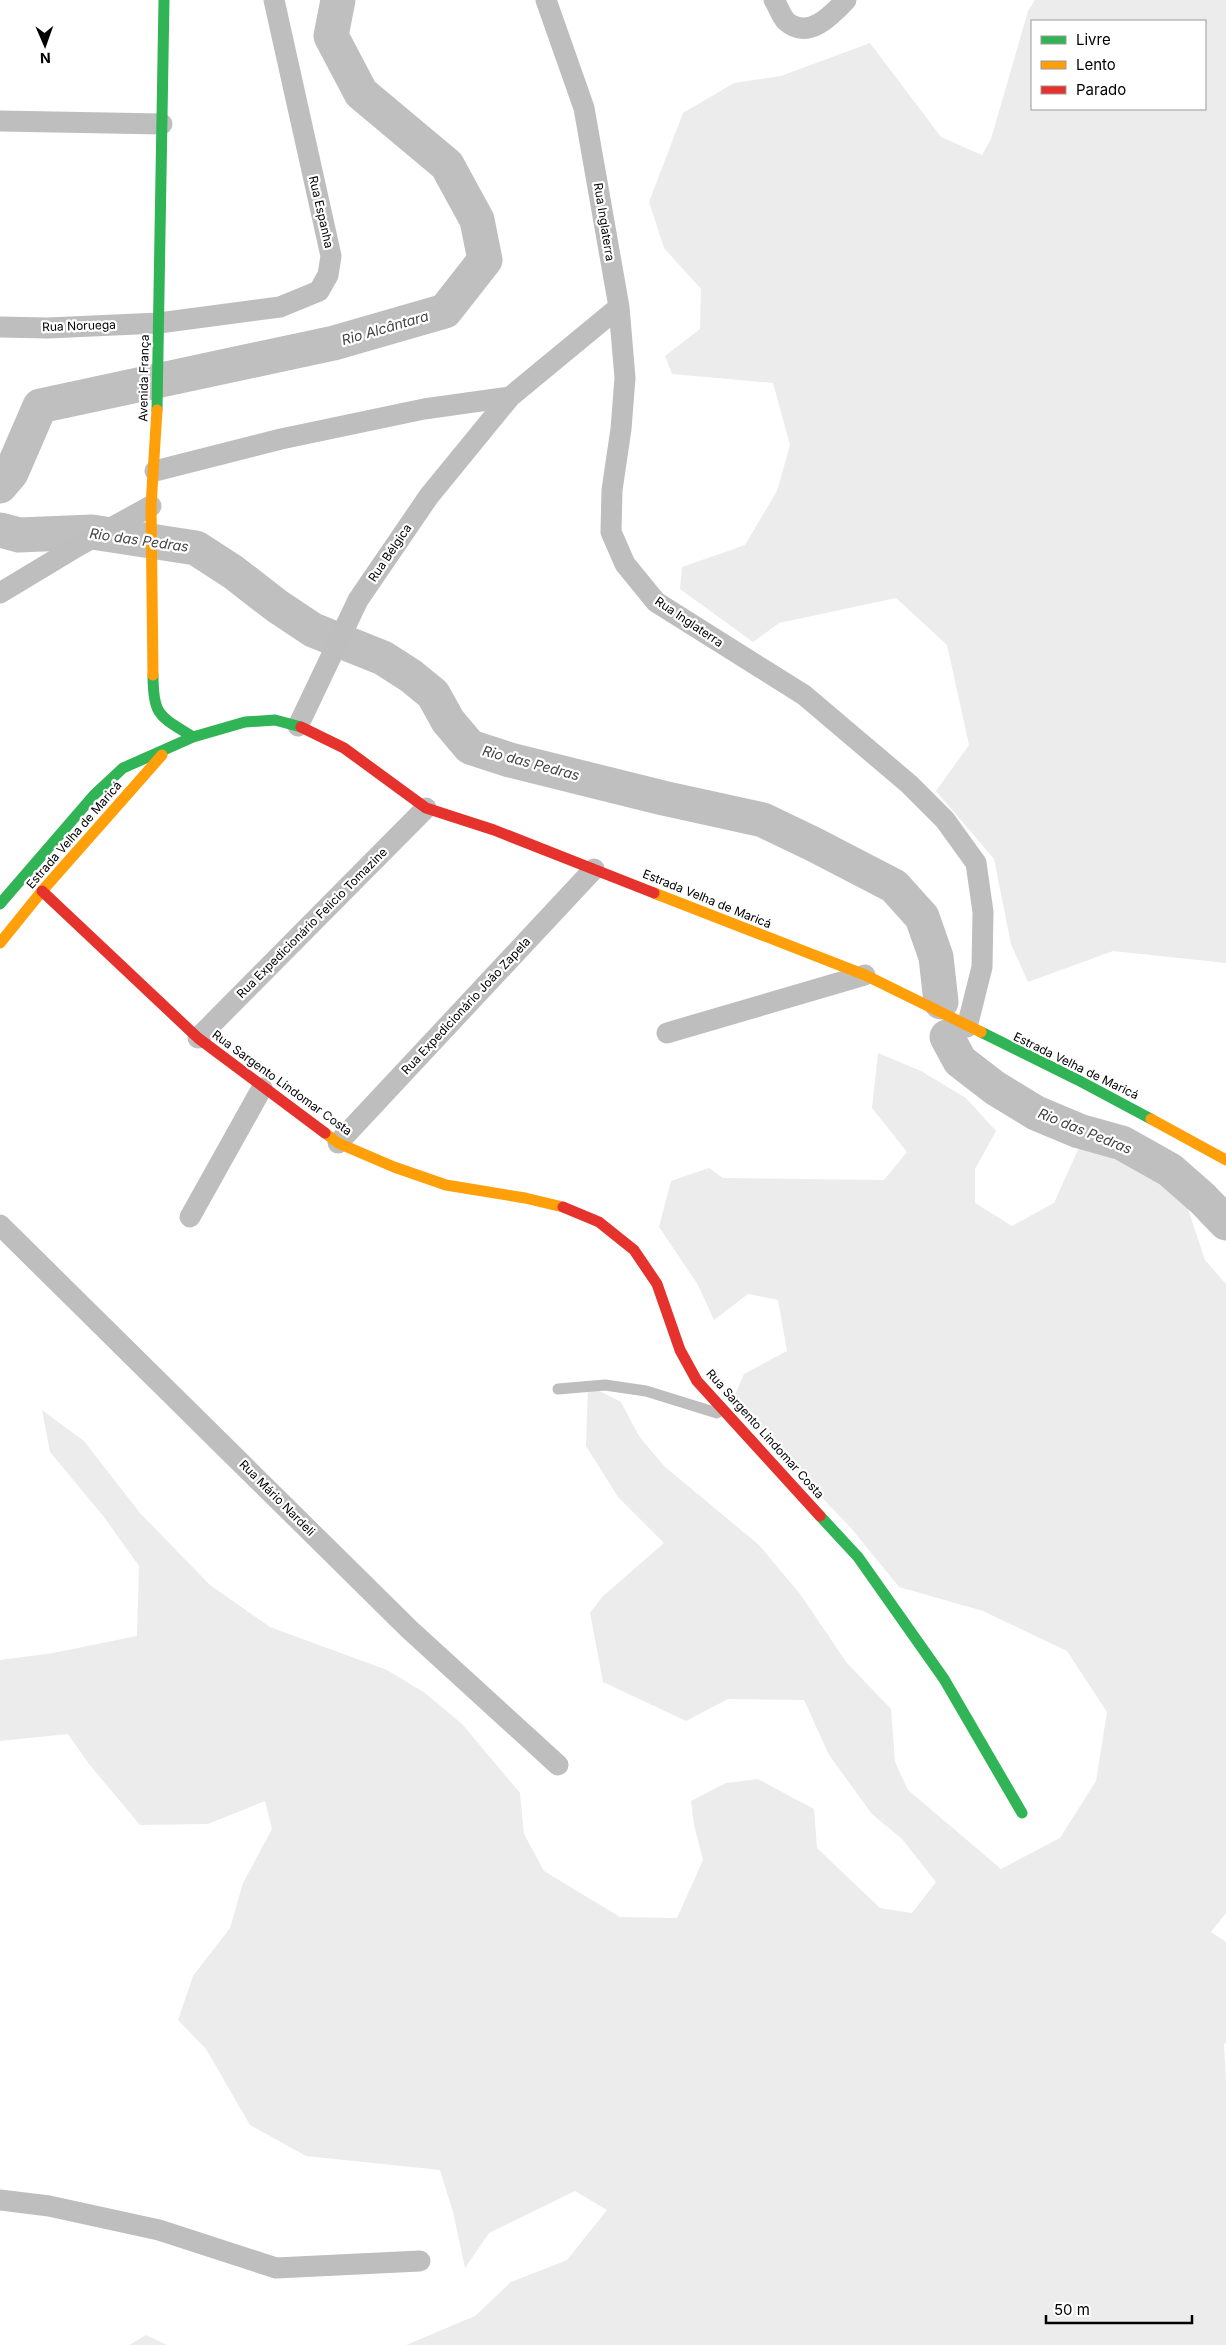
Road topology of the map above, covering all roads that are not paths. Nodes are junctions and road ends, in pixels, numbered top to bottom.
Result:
1 (164, 0) edge
2 (274, 0) edge
3 (546, 0) edge
4 (774, 0) edge
5 (846, 0) edge
6 (0, 121) edge
7 (162, 124) junction
8 (619, 307) junction
9 (159, 324) junction
10 (0, 327) edge
11 (510, 397) junction
12 (155, 471) junction
13 (151, 506) junction
14 (0, 593) edge
15 (298, 726) junction
16 (193, 737) junction
17 (169, 747) junction
18 (426, 808) junction
19 (594, 869) junction
20 (42, 891) junction
21 (0, 904) edge
22 (0, 943) edge
23 (865, 975) junction
24 (967, 1027) junction
25 (667, 1033) dead end
26 (198, 1038) junction
27 (262, 1088) junction
28 (338, 1143) junction
29 (1226, 1160) edge
30 (190, 1217) dead end
31 (0, 1225) edge
32 (558, 1390) dead end
33 (728, 1417) junction
34 (558, 1765) dead end
35 (1022, 1813) dead end
36 (0, 2200) edge
37 (420, 2262) dead end

1 - 7 street, Avenida França
2 - 9 street, Rua Espanha
3 - 8 street, Rua Inglaterra
4 - 5 street
6 - 7 street
7 - 9 street, Avenida França
8 - 11 street, Rua Bélgica
8 - 24 street, Rua Inglaterra
9 - 10 street, Rua Noruega
9 - 12 street, Avenida França
11 - 12 street
11 - 15 street, Rua Bélgica
12 - 13 street, Avenida França
13 - 14 street
13 - 16 street, Avenida França
15 - 16 street, Estrada Velha de Maricá
15 - 18 street, Estrada Velha de Maricá
16 - 17 street, Estrada Velha de Maricá
17 - 20 street, Estrada Velha de Maricá
17 - 21 street, Estrada Velha de Maricá
18 - 19 street, Estrada Velha de Maricá
18 - 26 street, Rua Expedicionário Felicio Tomazine
19 - 23 street, Estrada Velha de Maricá
19 - 28 street, Rua Expedicionário João Zapela
20 - 22 street, Estrada Velha de Maricá
20 - 26 street, Rua Sargento Lindomar Costa
23 - 24 street, Estrada Velha de Maricá
23 - 25 street
24 - 29 street, Estrada Velha de Maricá
26 - 27 street, Rua Sargento Lindomar Costa
27 - 28 street, Rua Sargento Lindomar Costa
27 - 30 street
28 - 33 street, Rua Sargento Lindomar Costa
31 - 34 street, Rua Mário Nardeli
32 - 33 lane
33 - 35 street, Rua Sargento Lindomar Costa
36 - 37 street

